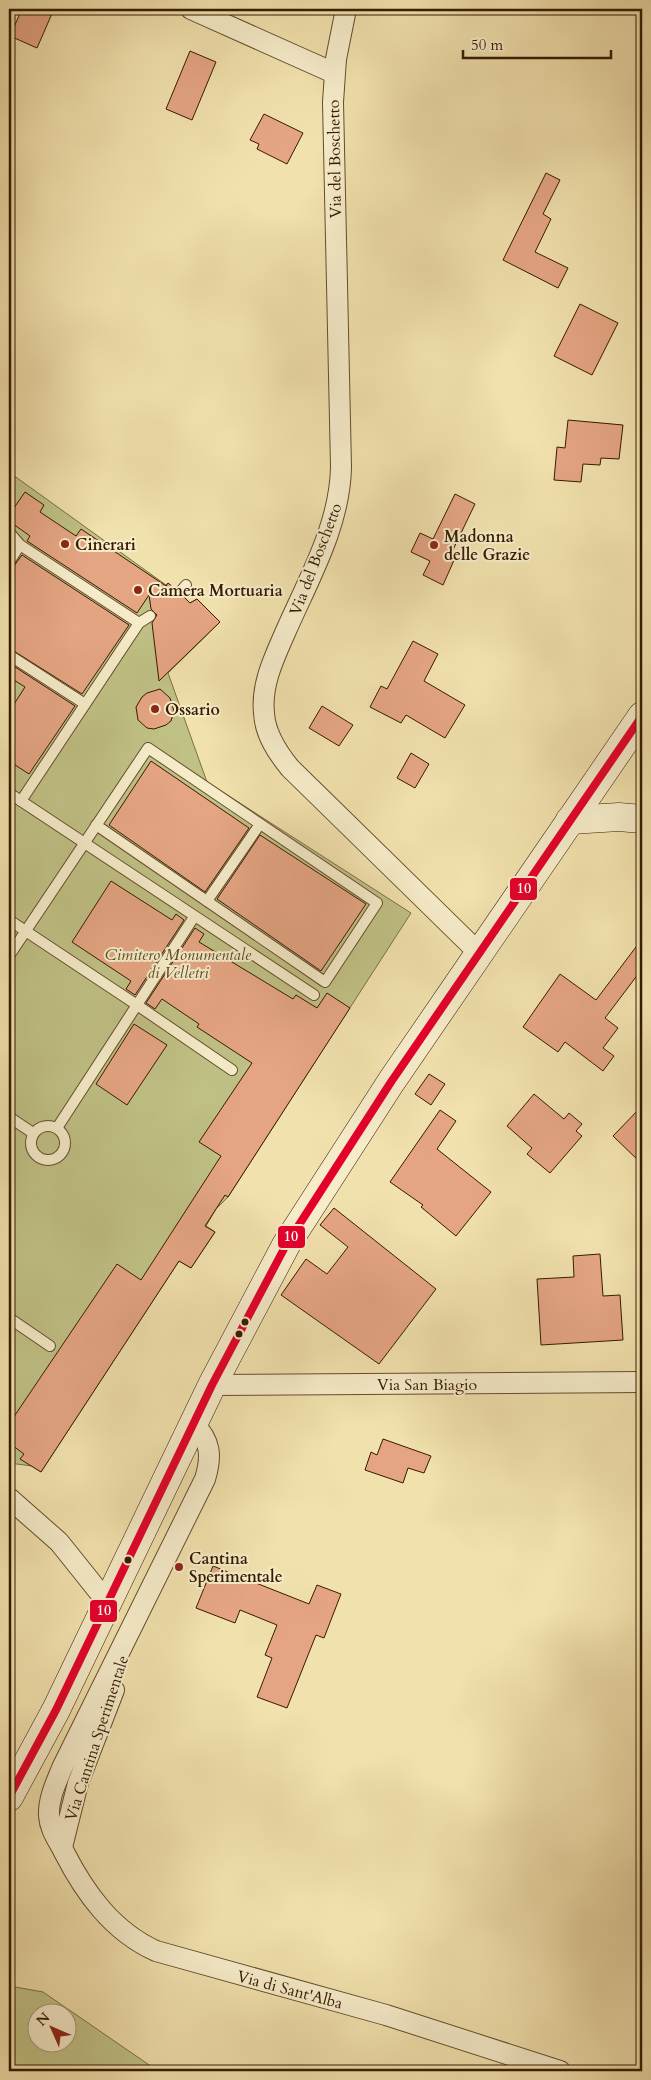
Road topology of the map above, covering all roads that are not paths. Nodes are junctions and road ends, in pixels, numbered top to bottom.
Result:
1 (191, 9) edge
2 (346, 9) edge
3 (334, 73) junction
4 (9, 532) edge
5 (20, 545) junction
6 (9, 562) edge
7 (150, 616) dead end
8 (139, 623) junction
9 (9, 655) edge
10 (84, 704) junction
11 (642, 716) edge
12 (9, 793) edge
13 (21, 801) junction
14 (642, 819) edge
15 (570, 820) junction
16 (260, 824) junction
17 (96, 825) junction
18 (84, 844) junction
19 (207, 901) junction
20 (194, 917) junction
21 (9, 920) edge
22 (25, 932) junction
23 (480, 954) junction
24 (9, 956) edge
25 (314, 995) dead end
26 (137, 1005) junction
27 (232, 1070) dead end
28 (9, 1117) edge
29 (57, 1128) junction
30 (33, 1133) junction
31 (9, 1318) edge
32 (50, 1346) dead end
33 (642, 1382) edge
34 (212, 1385) junction
35 (194, 1423) junction
36 (9, 1498) edge
37 (107, 1602) junction
38 (9, 1797) edge
39 (62, 1848) joint
40 (560, 2071) edge

1 - 3 street
2 - 3 street, Via del Boschetto
3 - 23 street, Via del Boschetto
4 - 5 lane
5 - 6 lane
5 - 8 lane
7 - 8 lane
8 - 10 lane
9 - 10 lane
10 - 13 lane
11 - 15 main road
12 - 13 lane
13 - 18 lane
14 - 15 main road
15 - 23 main road
16 - 17 lane
16 - 19 lane
16 - 19 lane
17 - 18 lane
17 - 19 lane
18 - 20 lane
18 - 22 lane
20 - 25 lane
20 - 26 lane
21 - 22 lane
22 - 24 lane
22 - 26 lane
23 - 34 main road
26 - 27 lane
26 - 29 lane
28 - 30 lane
29 - 30 lane
29 - 30 lane
31 - 32 lane
33 - 34 street, Via San Biagio
34 - 35 main road
35 - 37 main road
35 - 39 street, Via Cantina Sperimentale
36 - 37 street
37 - 38 main road
39 - 40 street, Via di Sant'Alba

